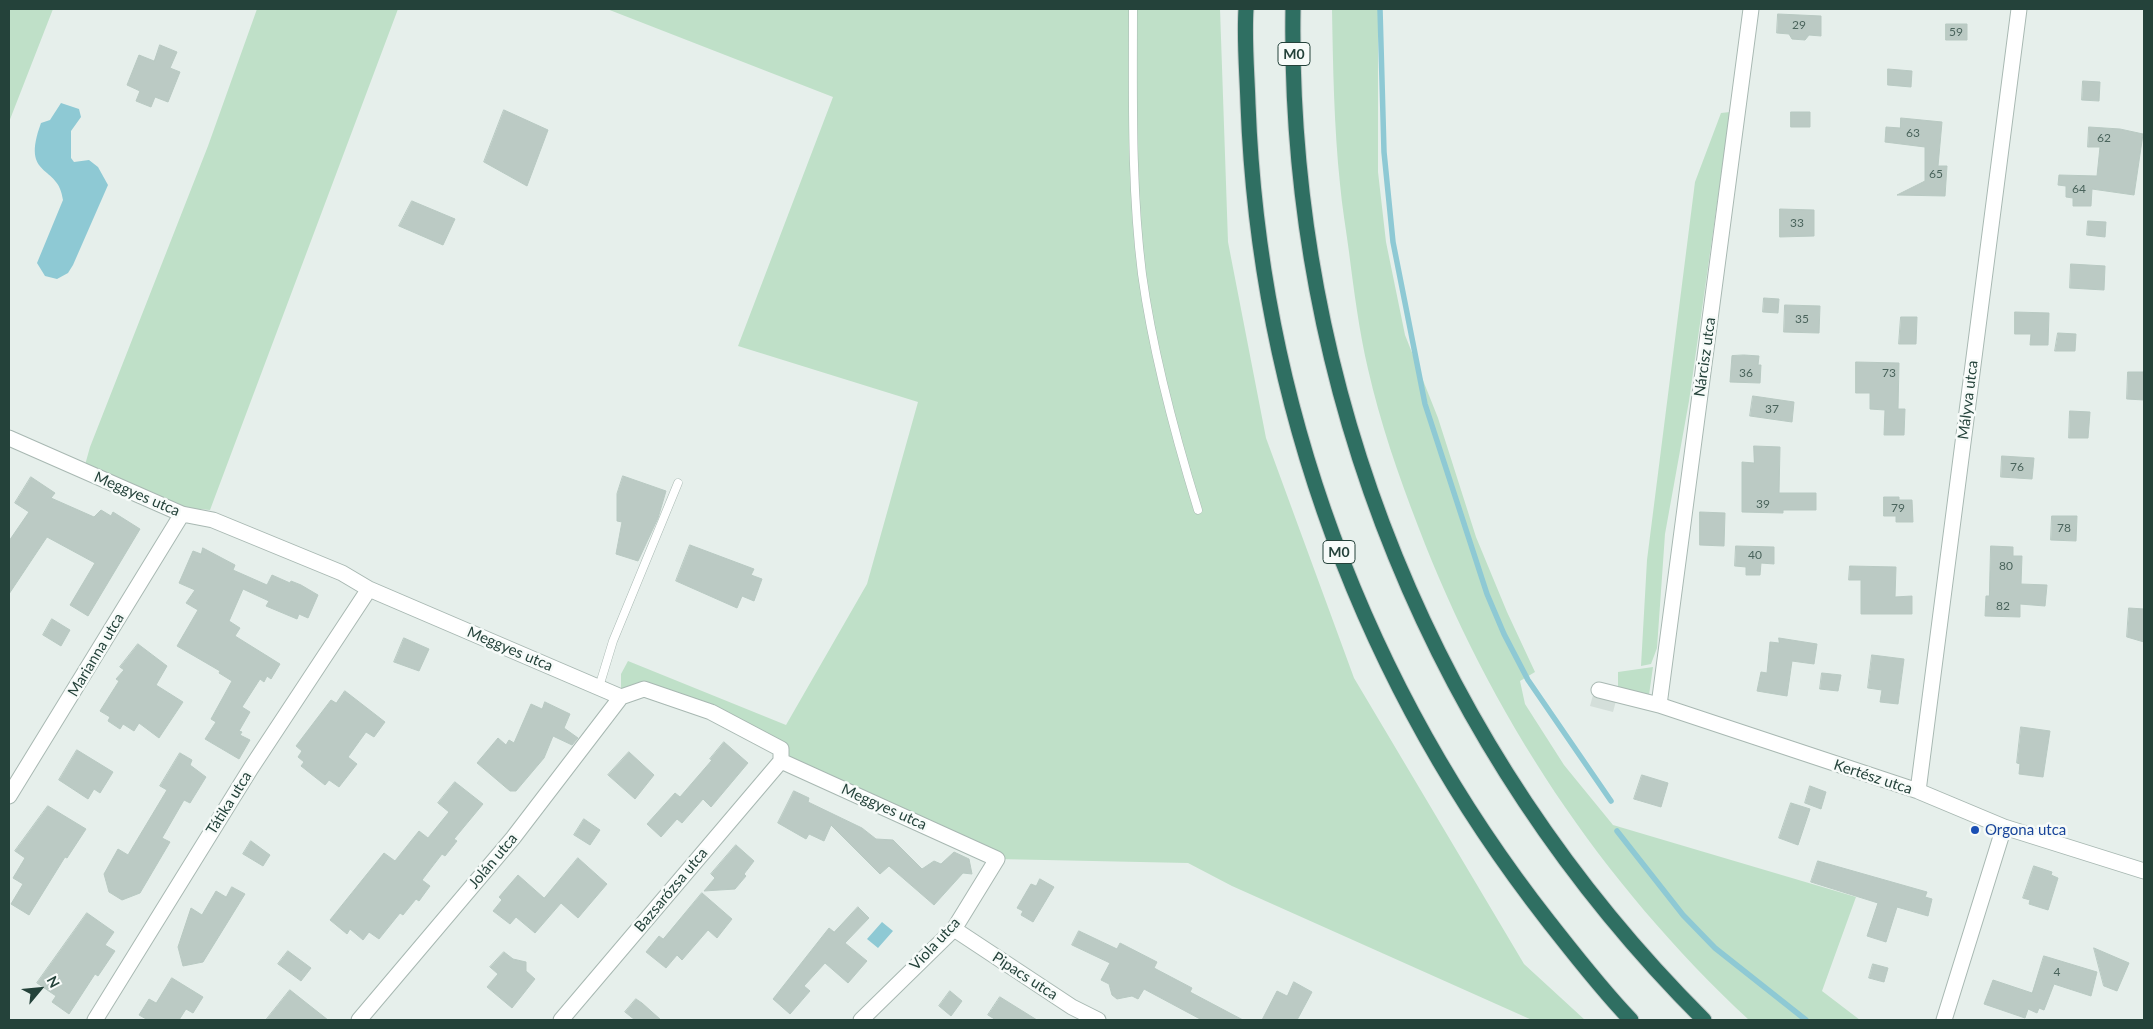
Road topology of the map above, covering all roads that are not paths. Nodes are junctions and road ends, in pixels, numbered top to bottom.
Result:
1 (1133, 9) edge
2 (1246, 9) edge
3 (1293, 9) edge
4 (1751, 9) edge
5 (2019, 9) edge
6 (12, 445) edge
7 (678, 483) dead end
8 (1198, 510) dead end
9 (182, 514) junction
10 (369, 589) junction
11 (599, 687) junction
12 (1599, 690) dead end
13 (621, 697) junction
14 (1658, 705) junction
15 (781, 760) junction
16 (1918, 792) junction
17 (9, 796) edge
18 (2004, 827) junction
19 (997, 859) joint
20 (2144, 871) edge
21 (954, 929) junction
22 (95, 1020) edge
23 (359, 1020) edge
24 (561, 1020) edge
25 (860, 1020) edge
26 (1098, 1020) edge
27 (1631, 1020) edge
28 (1704, 1020) edge
29 (1944, 1020) edge

1 - 8 lane
2 - 27 highway, M0
3 - 28 highway, M0
4 - 14 street, Nárcisz utca
5 - 16 street, Mályva utca
6 - 9 street, Meggyes utca
7 - 11 lane
9 - 10 street, Meggyes utca
9 - 17 street, Marianna utca
10 - 11 street, Meggyes utca
10 - 22 street, Tátika utca
11 - 13 street, Meggyes utca
12 - 14 street, Kertész utca
13 - 15 street, Meggyes utca
13 - 23 street, Jolán utca
14 - 16 street, Kertész utca
15 - 19 street, Meggyes utca
15 - 24 street, Bazsarózsa utca
16 - 18 street, Kertész utca
18 - 20 street, Kertész utca
18 - 29 street
19 - 21 street, Viola utca
21 - 25 street, Viola utca
21 - 26 street, Pipacs utca

